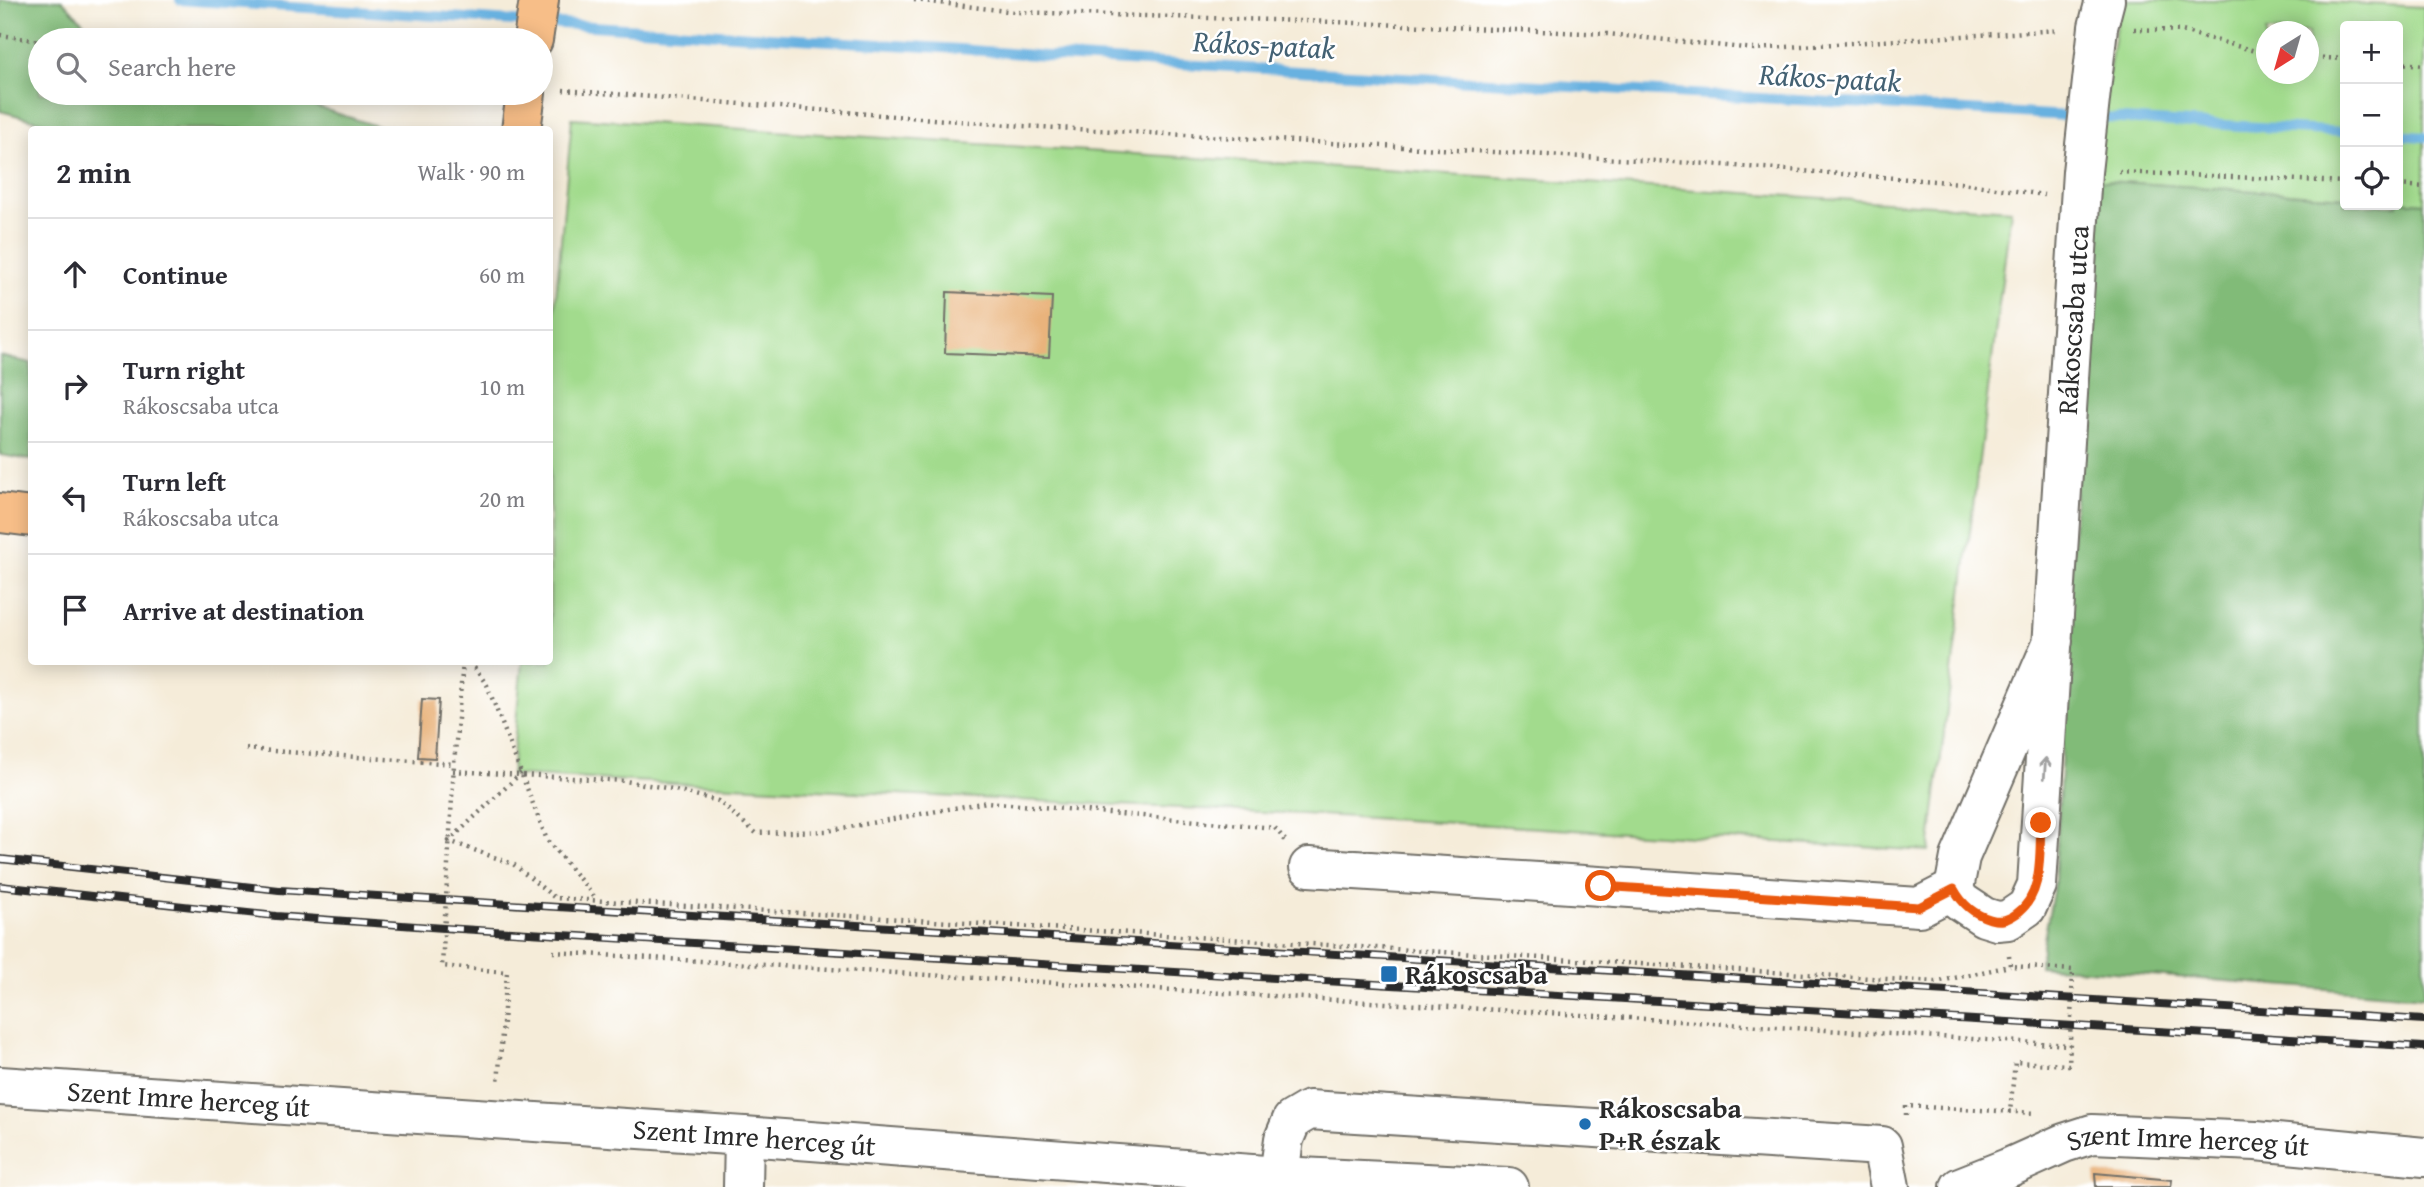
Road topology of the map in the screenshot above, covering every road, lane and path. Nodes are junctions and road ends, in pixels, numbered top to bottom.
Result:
1 (539, 0) edge
2 (914, 0) edge
3 (535, 28) edge
4 (2099, 29) edge
5 (0, 35) edge
6 (28, 39) edge
7 (2256, 51) edge
8 (2319, 58) edge
9 (2340, 60) edge
10 (2403, 63) edge
11 (2424, 65) edge
12 (553, 92) edge
13 (533, 105) edge
14 (523, 126) edge
15 (2340, 182) edge
16 (2081, 185) junction
17 (2403, 185) edge
18 (2424, 187) edge
19 (0, 513) edge
20 (28, 516) edge
21 (2053, 641) junction
22 (463, 665) edge
23 (472, 665) edge
24 (246, 749) dead end
25 (454, 764) junction
26 (453, 771) junction
27 (521, 773) junction
28 (449, 841) junction
29 (1309, 867) joint
30 (1954, 889) junction
31 (597, 901) junction
32 (2008, 920) junction
33 (553, 952) dead end
34 (2010, 966) junction
35 (2070, 1045) junction
36 (0, 1087) edge
37 (1906, 1117) dead end
38 (494, 1119) junction
39 (744, 1136) junction
40 (2424, 1157) edge
41 (1279, 1176) junction
42 (2010, 1178) edge
43 (743, 1187) edge
44 (1509, 1187) edge
45 (1890, 1187) edge
46 (1960, 1187) edge

1 - 3 main road
2 - 4 path
4 - 7 path
4 - 16 street, Rákoscsaba utca
5 - 6 path
8 - 9 path
10 - 11 path
12 - 16 path
13 - 14 main road
15 - 16 path
16 - 21 street, Rákoscsaba utca
17 - 18 path
19 - 20 main road
21 - 30 street, Rákoscsaba utca
32 -> 21 street, Rákoscsaba utca
22 - 25 path
23 - 27 path
24 - 25 path
25 - 26 path
26 - 27 path
26 - 28 path
27 - 28 path
27 - 29 path
27 - 31 path
28 - 31 path
28 - 38 path
29 - 30 street
30 - 32 street
31 - 34 path
32 - 34 path
33 - 35 path
34 - 35 path
35 - 37 path
36 - 38 street, Szent Imre herceg út
38 - 39 street, Szent Imre herceg út
39 - 41 street, Szent Imre herceg út
39 - 43 street
40 - 42 street, Szent Imre herceg út
41 - 44 street, Szent Imre herceg út
41 - 45 street
42 - 46 street, Szent Imre herceg út

